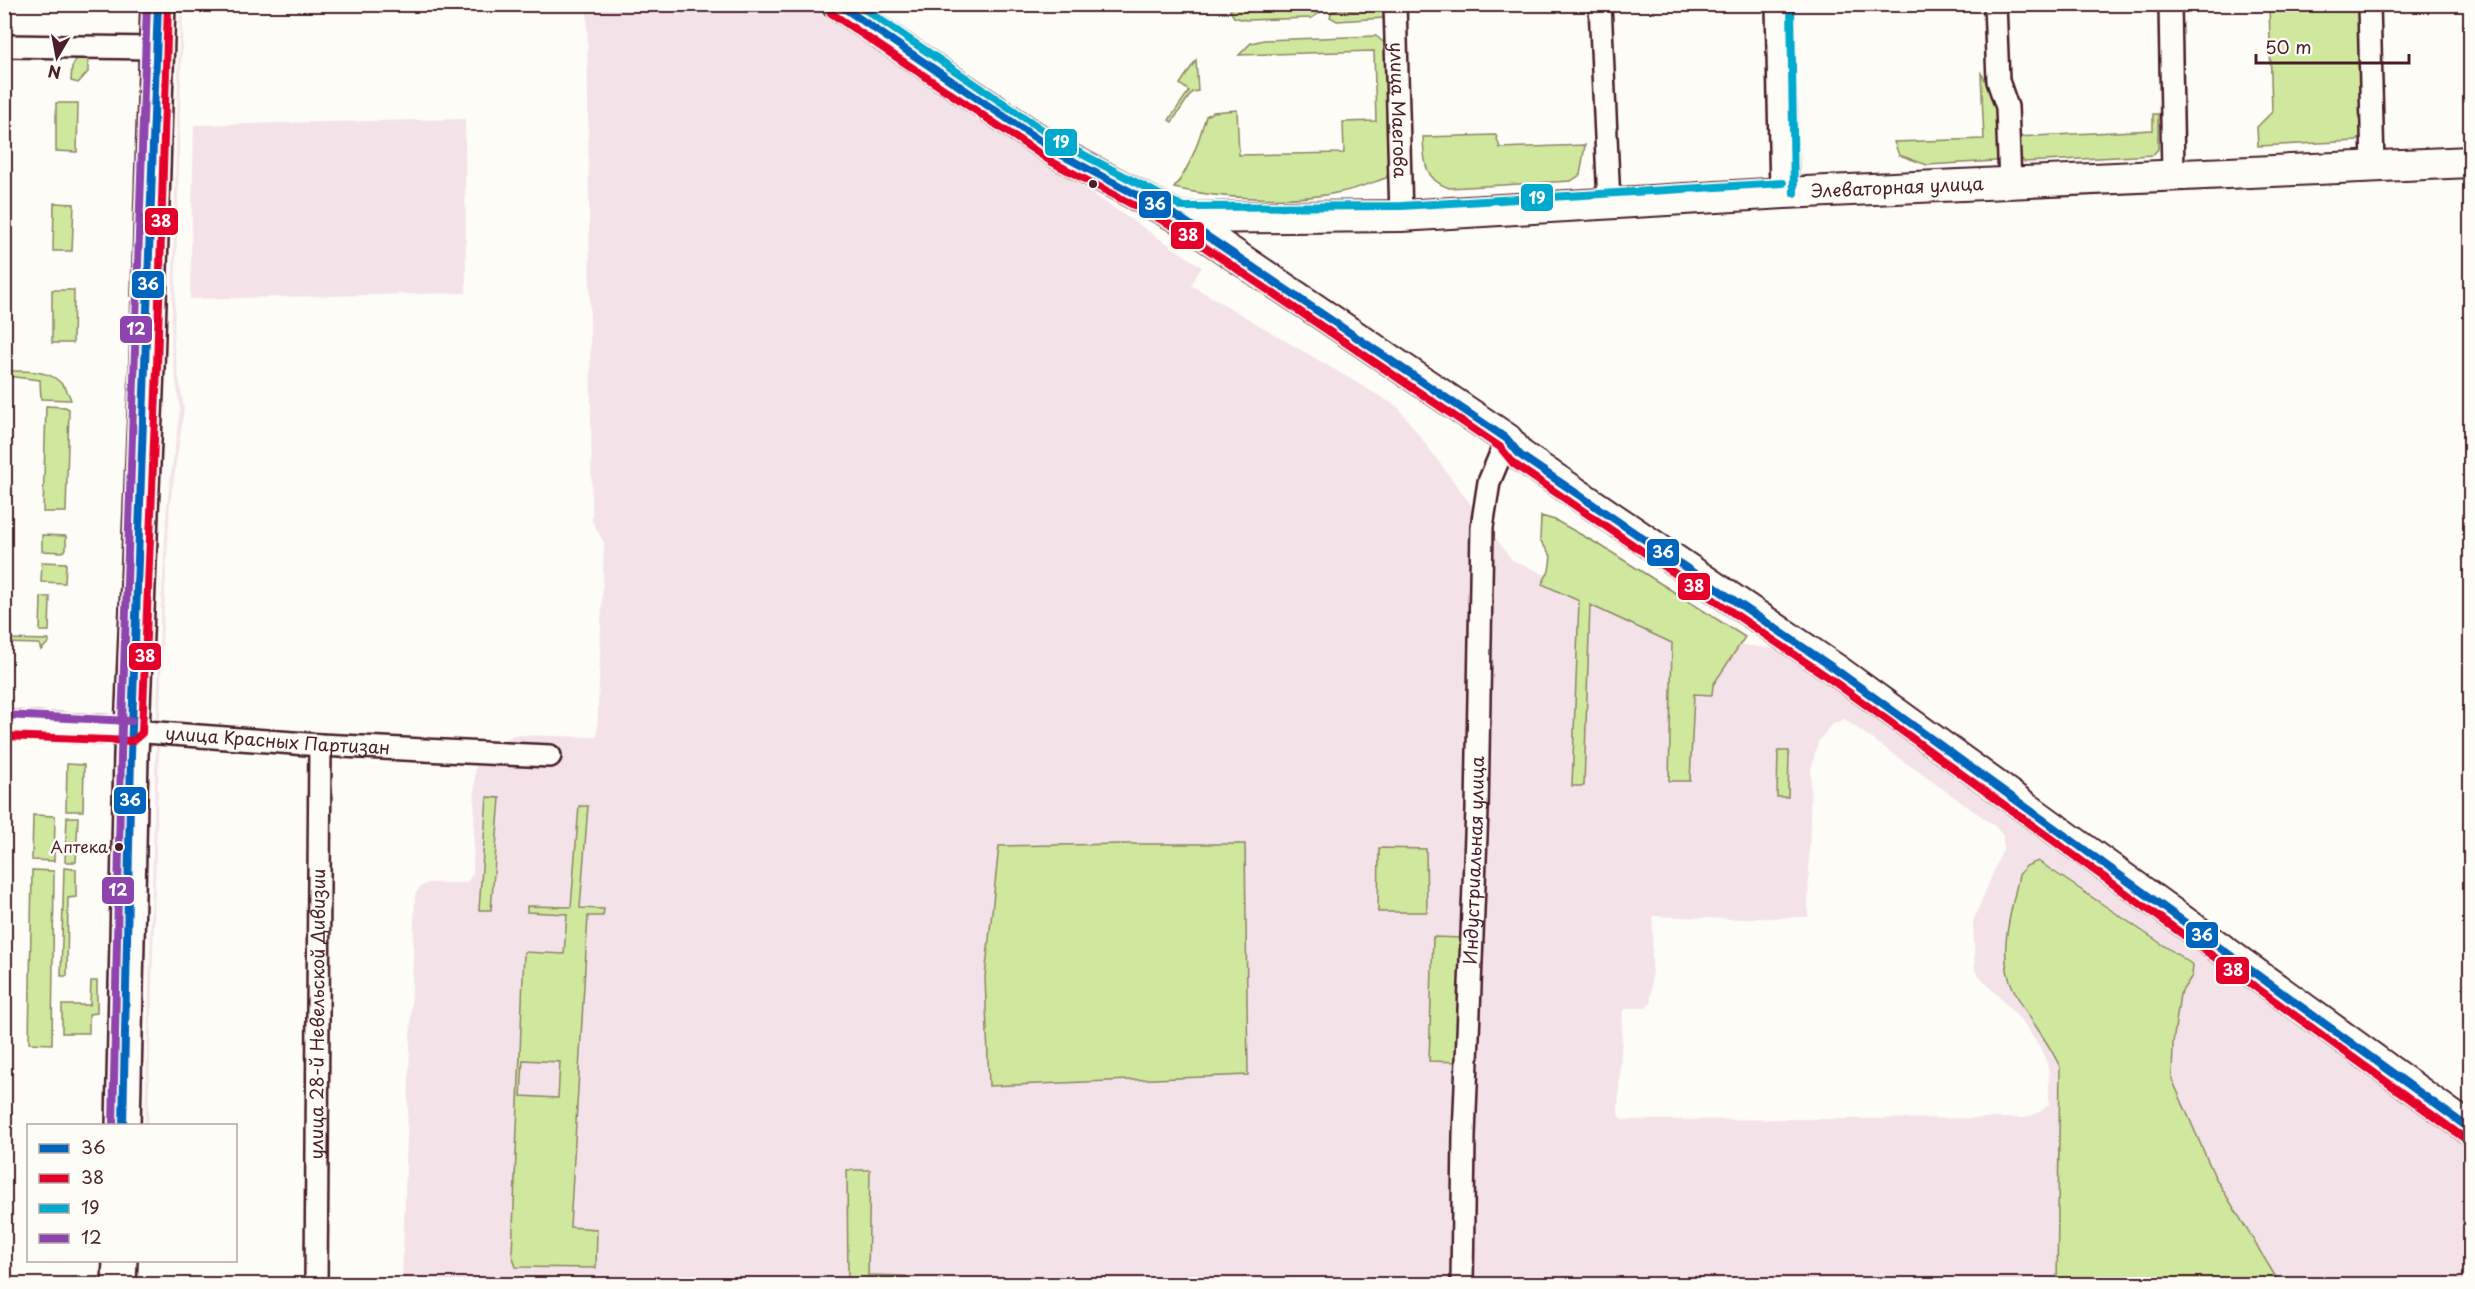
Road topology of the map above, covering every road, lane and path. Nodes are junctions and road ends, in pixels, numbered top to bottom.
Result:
1 (158, 4) edge
2 (837, 4) edge
3 (1395, 4) edge
4 (1600, 4) edge
5 (1780, 4) edge
6 (1995, 4) edge
7 (2170, 4) edge
8 (2369, 4) edge
9 (4, 46) edge
10 (157, 48) junction
11 (2470, 162) edge
12 (2373, 167) junction
13 (2173, 174) junction
14 (2010, 182) junction
15 (1784, 193) junction
16 (1609, 203) junction
17 (1401, 216) junction
18 (1180, 218) junction
19 (1507, 439) junction
20 (4, 725) edge
21 (132, 731) junction
22 (320, 745) junction
23 (550, 756) dead end
24 (123, 1124) edge
25 (2470, 1129) edge
26 (120, 1262) edge
27 (119, 1284) edge
28 (316, 1284) edge
29 (1462, 1284) edge

1 - 10 main road
2 - 18 main road
3 - 17 street, улица Маегова
4 - 16 street
5 - 15 street
6 - 14 street
7 - 13 street
8 - 12 street
9 - 10 street
10 - 21 main road
11 - 12 main road, Элеваторная улица
12 - 13 main road, Элеваторная улица
13 - 14 main road, Элеваторная улица
14 - 15 main road, Элеваторная улица
15 - 16 main road, Элеваторная улица
16 - 17 main road, Элеваторная улица
17 - 18 main road, Элеваторная улица
18 - 19 main road
19 - 25 main road
19 - 29 street, Индустриальная улица
20 - 21 street, улица Красных Партизан
21 - 22 street, улица Красных Партизан
21 - 24 main road
22 - 23 street, улица Красных Партизан
22 - 28 street, улица 28-й Невельской Дивизии
26 - 27 main road

